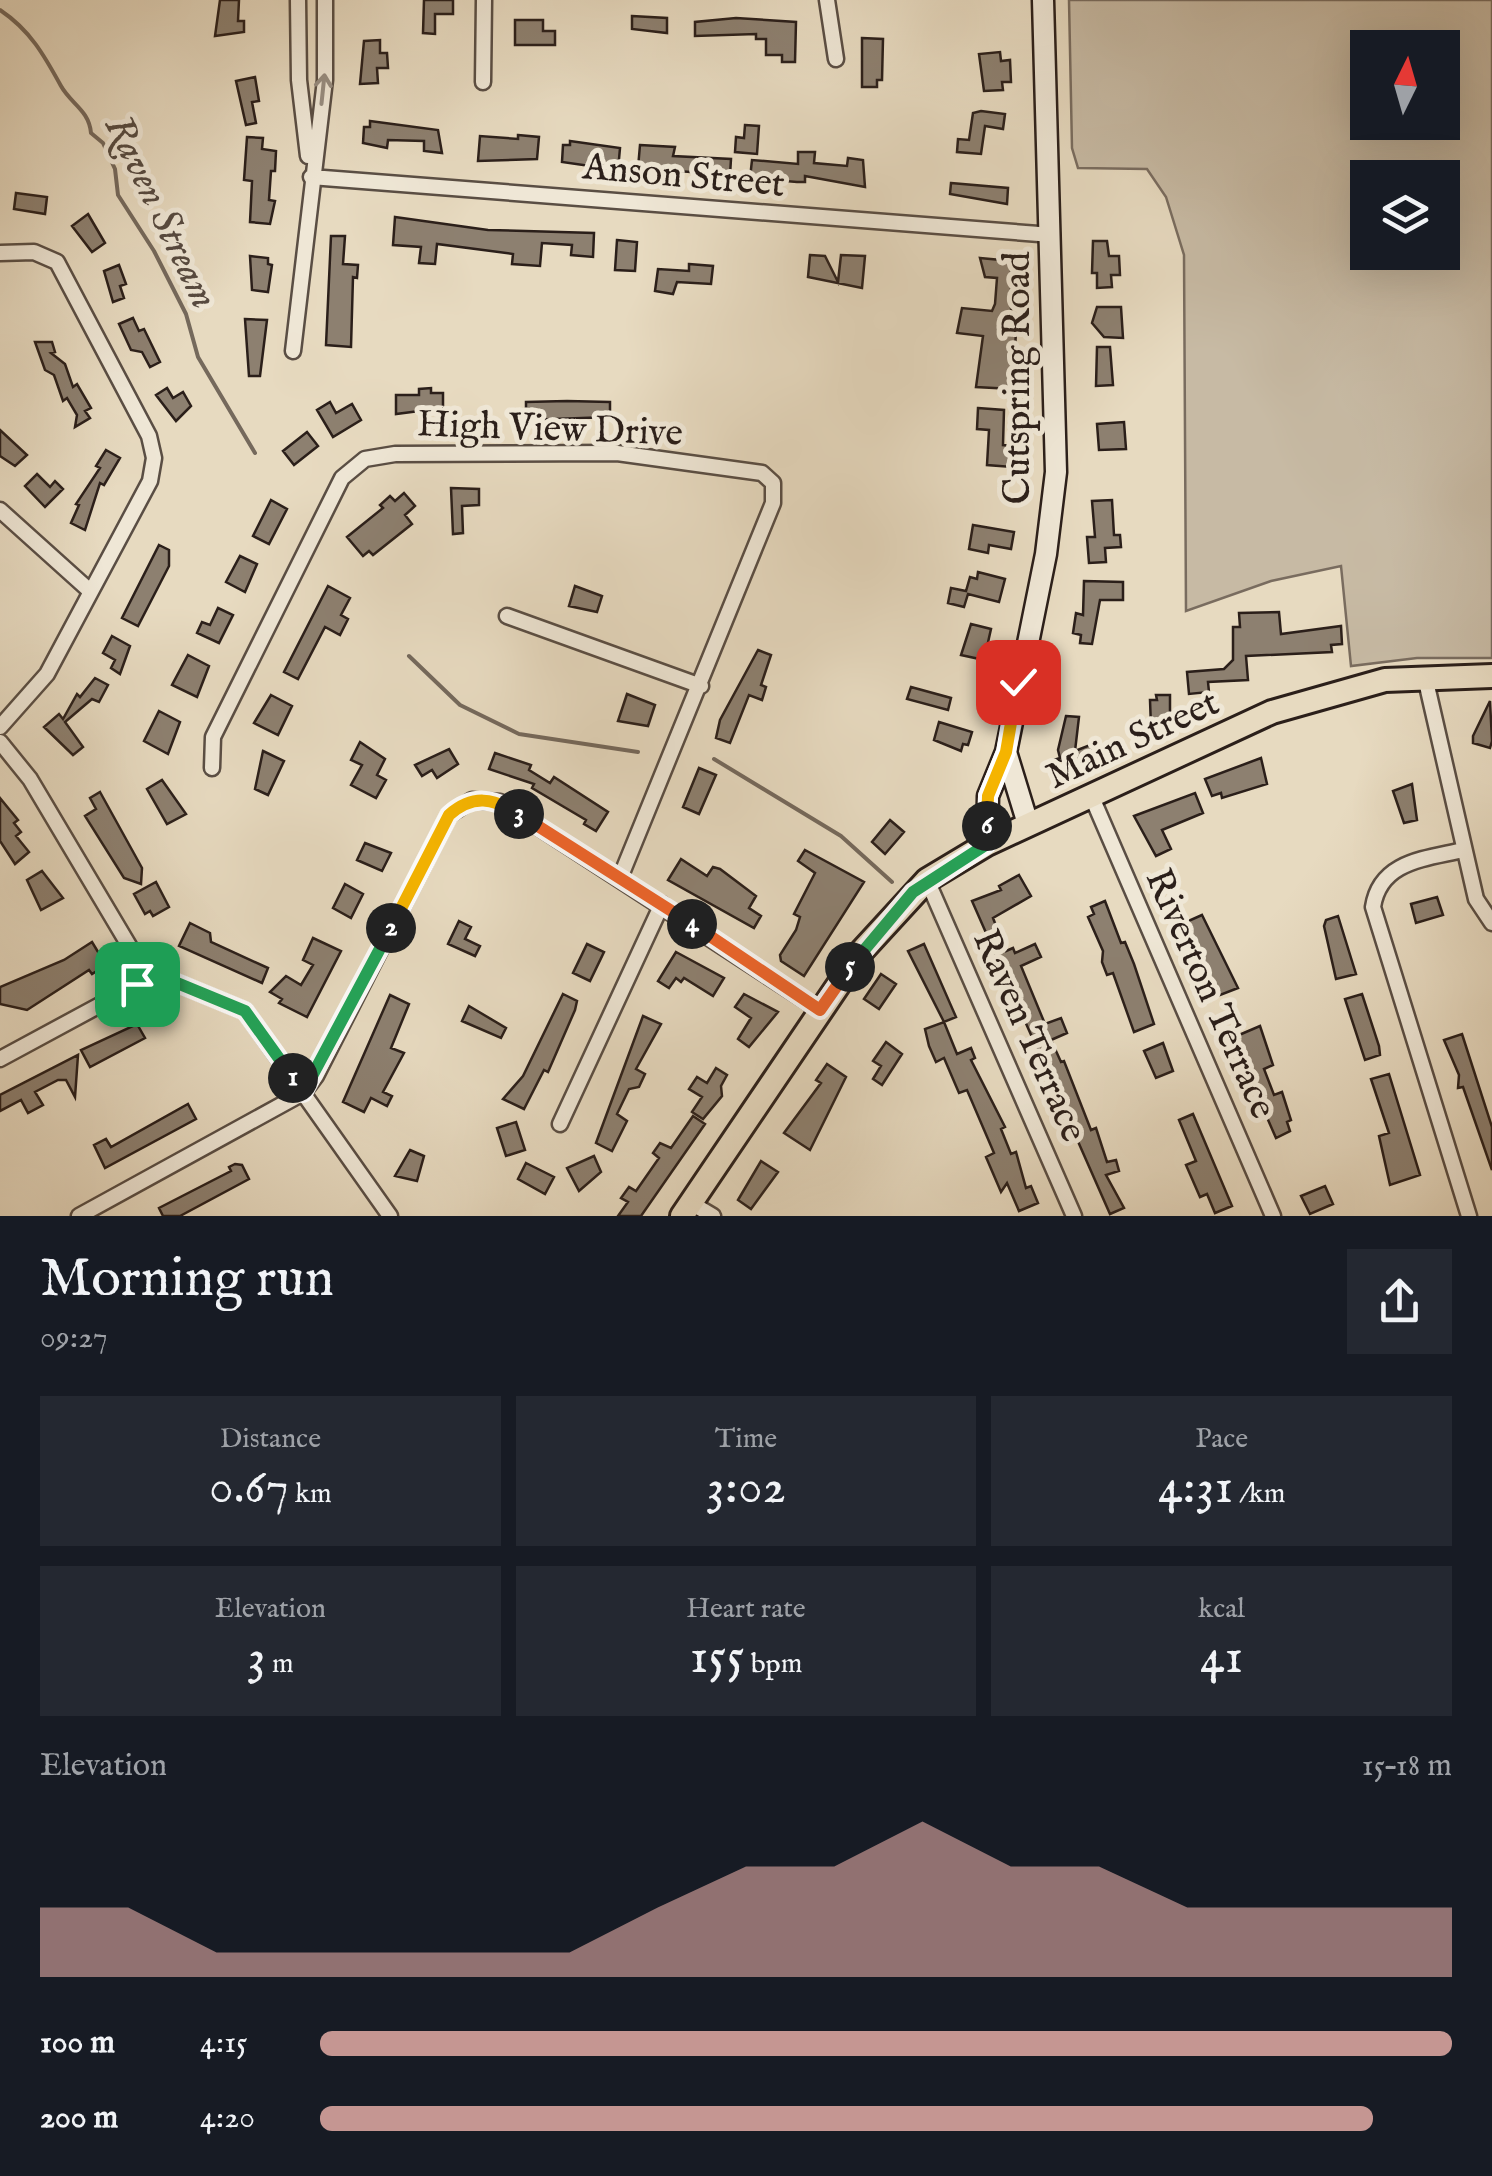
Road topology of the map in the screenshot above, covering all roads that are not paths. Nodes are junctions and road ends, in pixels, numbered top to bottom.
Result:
1 (298, 0) edge
2 (325, 0) edge
3 (484, 0) edge
4 (827, 0) edge
5 (1044, 0) edge
6 (836, 59) dead end
7 (484, 82) dead end
8 (310, 177) junction
9 (1052, 236) junction
10 (0, 253) edge
11 (292, 351) dead end
12 (0, 510) edge
13 (90, 591) junction
14 (507, 616) dead end
15 (1492, 676) edge
16 (1425, 677) junction
17 (701, 686) junction
18 (0, 727) edge
19 (0, 742) edge
20 (1006, 752) junction
21 (212, 768) dead end
22 (1091, 795) junction
23 (1028, 824) junction
24 (987, 844) junction
25 (1463, 850) junction
26 (620, 878) junction
27 (928, 880) junction
28 (662, 904) junction
29 (1492, 922) edge
30 (148, 971) junction
31 (820, 1010) junction
32 (0, 1059) edge
33 (303, 1093) junction
34 (560, 1124) dead end
35 (686, 1210) edge
36 (79, 1216) edge
37 (390, 1216) edge
38 (713, 1216) edge
39 (1074, 1216) edge
40 (1274, 1216) edge
41 (1469, 1216) edge

1 - 8 street
8 -> 2 street
3 - 7 street
4 - 6 street
5 - 9 street, Cutspring Road
8 - 9 street, Anson Street
8 - 11 street
9 - 20 street, Cutspring Road
10 - 13 street
12 - 13 street
13 - 18 street
14 - 17 street
15 - 16 main road, Main Street
16 - 22 main road, Main Street
16 - 25 street
17 - 21 street, High View Drive
17 - 26 street, High View Drive
19 - 30 street
20 - 23 street, Cutspring Road
20 - 24 street, Cutspring Road
22 - 23 main road, Main Street
22 - 40 street, Riverton Terrace
23 - 24 main road, Main Street
24 - 27 main road, Main Street
25 - 29 street
25 - 41 street
26 - 28 street
26 - 33 street
27 - 31 main road, Main Street
27 - 39 street, Raven Terrace
28 - 31 street
28 - 34 street
30 - 32 street
30 - 33 street
31 - 35 main road, Main Street
33 - 36 street
33 - 37 street
35 - 38 street

